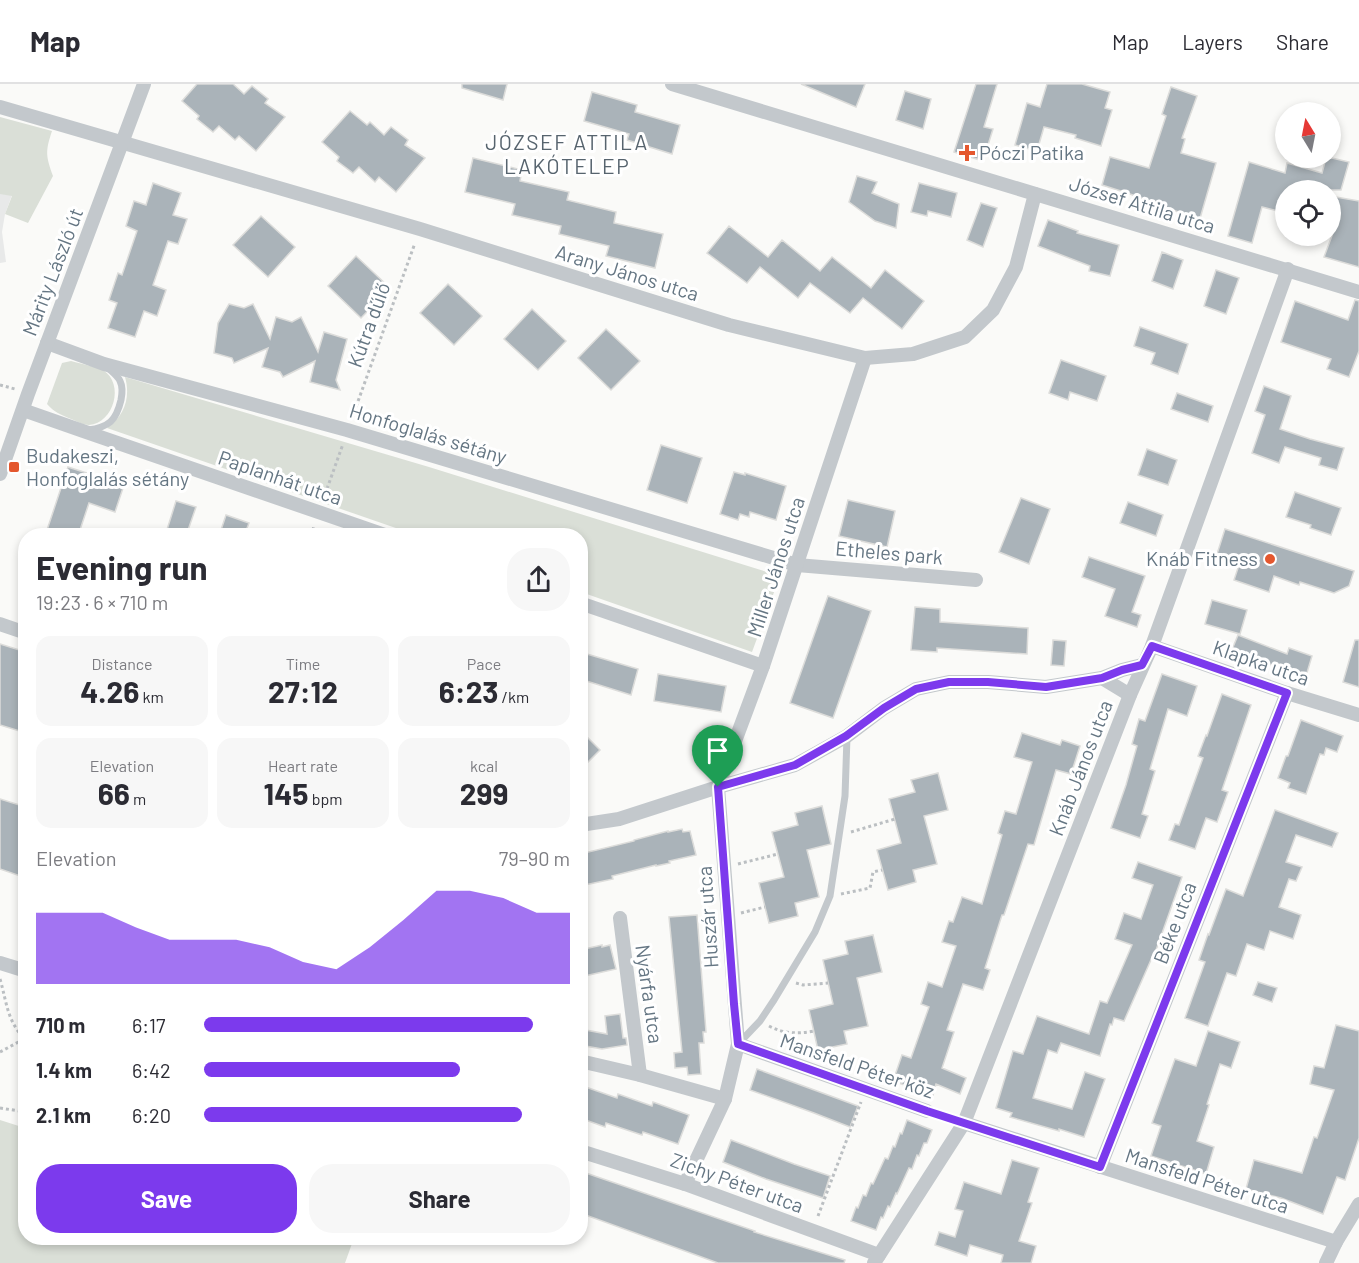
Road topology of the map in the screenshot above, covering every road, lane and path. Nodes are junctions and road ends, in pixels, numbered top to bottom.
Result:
1 (144, 84) edge
2 (672, 84) edge
3 (0, 107) edge
4 (123, 142) junction
5 (1035, 194) junction
6 (420, 229) junction
7 (1288, 269) junction
8 (1359, 292) edge
9 (47, 343) junction
10 (865, 358) junction
11 (104, 364) junction
12 (23, 410) junction
13 (347, 430) junction
14 (83, 431) junction
15 (0, 474) edge
16 (319, 511) junction
17 (314, 528) edge
18 (366, 528) edge
19 (797, 565) junction
20 (976, 580) dead end
21 (588, 606) edge
22 (0, 624) edge
23 (18, 630) edge
24 (1152, 646) junction
25 (1142, 665) junction
26 (763, 666) junction
27 (1102, 678) junction
28 (1287, 693) junction
29 (1130, 695) junction
30 (1359, 714) edge
31 (846, 736) junction
32 (718, 787) junction
33 (895, 819) dead end
34 (588, 824) edge
35 (840, 834) junction
36 (778, 854) dead end
37 (724, 867) junction
38 (882, 870) dead end
39 (830, 896) junction
40 (765, 907) dead end
41 (756, 909) dead end
42 (620, 918) dead end
43 (0, 963) edge
44 (18, 969) edge
45 (0, 979) edge
46 (786, 980) junction
47 (828, 983) dead end
48 (760, 1021) junction
49 (814, 1031) dead end
50 (18, 1032) edge
51 (18, 1043) edge
52 (738, 1044) junction
53 (0, 1052) edge
54 (588, 1063) edge
55 (640, 1075) junction
56 (866, 1089) junction
57 (724, 1099) junction
58 (0, 1108) edge
59 (18, 1111) edge
60 (927, 1111) dead end
61 (964, 1123) junction
62 (588, 1154) edge
63 (1100, 1167) junction
64 (685, 1184) junction
65 (1359, 1204) edge
66 (812, 1231) junction
67 (1336, 1242) junction
68 (877, 1259) edge
69 (1326, 1263) edge

1 - 4 street, Márity László út
2 - 5 street, József Attila utca
3 - 4 street, Arany János utca
4 - 6 street, Arany János utca
4 - 9 street, Márity László út
5 - 7 street, József Attila utca
5 - 10 street, Arany János utca
6 - 10 street, Arany János utca
6 - 13 path, Kútra dűlő
7 - 8 street, József Attila utca
7 - 24 street, Knáb János utca
9 - 11 street, Honfoglalás sétány
9 - 12 street, Márity László út
10 - 19 street, Miller János utca
11 - 13 street, Honfoglalás sétány
11 - 14 lane
12 - 14 street, Paplanhát utca
12 - 15 street, Márity László út
13 - 16 path, Kútra dűlő
13 - 19 street, Honfoglalás sétány
14 - 16 street, Paplanhát utca
16 - 17 path, Kútra dűlő
16 - 18 street, Paplanhát utca
19 - 20 street, Etheles park
19 - 26 street, Miller János utca
21 - 26 street
22 - 23 street
24 - 25 street, Knáb János utca
24 - 28 street, Klapka utca
25 - 27 street
25 - 29 street, Knáb János utca
26 - 32 street, Miller János utca
27 - 29 street
27 - 31 street
28 - 30 street, Klapka utca
28 - 63 street, Béke utca
29 - 61 street, Knáb János utca
31 - 32 street
31 - 35 lane, Huszár utca
32 - 34 street
32 - 37 street, Huszár utca
33 - 35 path
35 - 39 lane, Huszár utca
36 - 37 path
37 - 52 street, Huszár utca
38 - 39 path
39 - 46 lane, Huszár utca
40 - 41 path
42 - 55 street, Nyárfa utca
43 - 44 street
45 - 50 path
46 - 47 path
46 - 48 lane, Huszár utca
48 - 49 path
48 - 52 lane, Huszár utca
51 - 53 path
52 - 56 street, Mansfeld Péter köz
52 - 57 street, Huszár utca
54 - 55 street
55 - 57 street
56 - 60 street, Mansfeld Péter köz
56 - 66 path
57 - 64 street, Huszár utca
58 - 59 path
61 - 63 street, Mansfeld Péter utca
61 - 68 street, Knáb János utca
62 - 64 street, Zichy Péter utca
63 - 67 street, Mansfeld Péter utca
64 - 66 street, Zichy Péter utca
65 - 67 street
66 - 68 street, Zichy Péter utca
67 - 69 street

